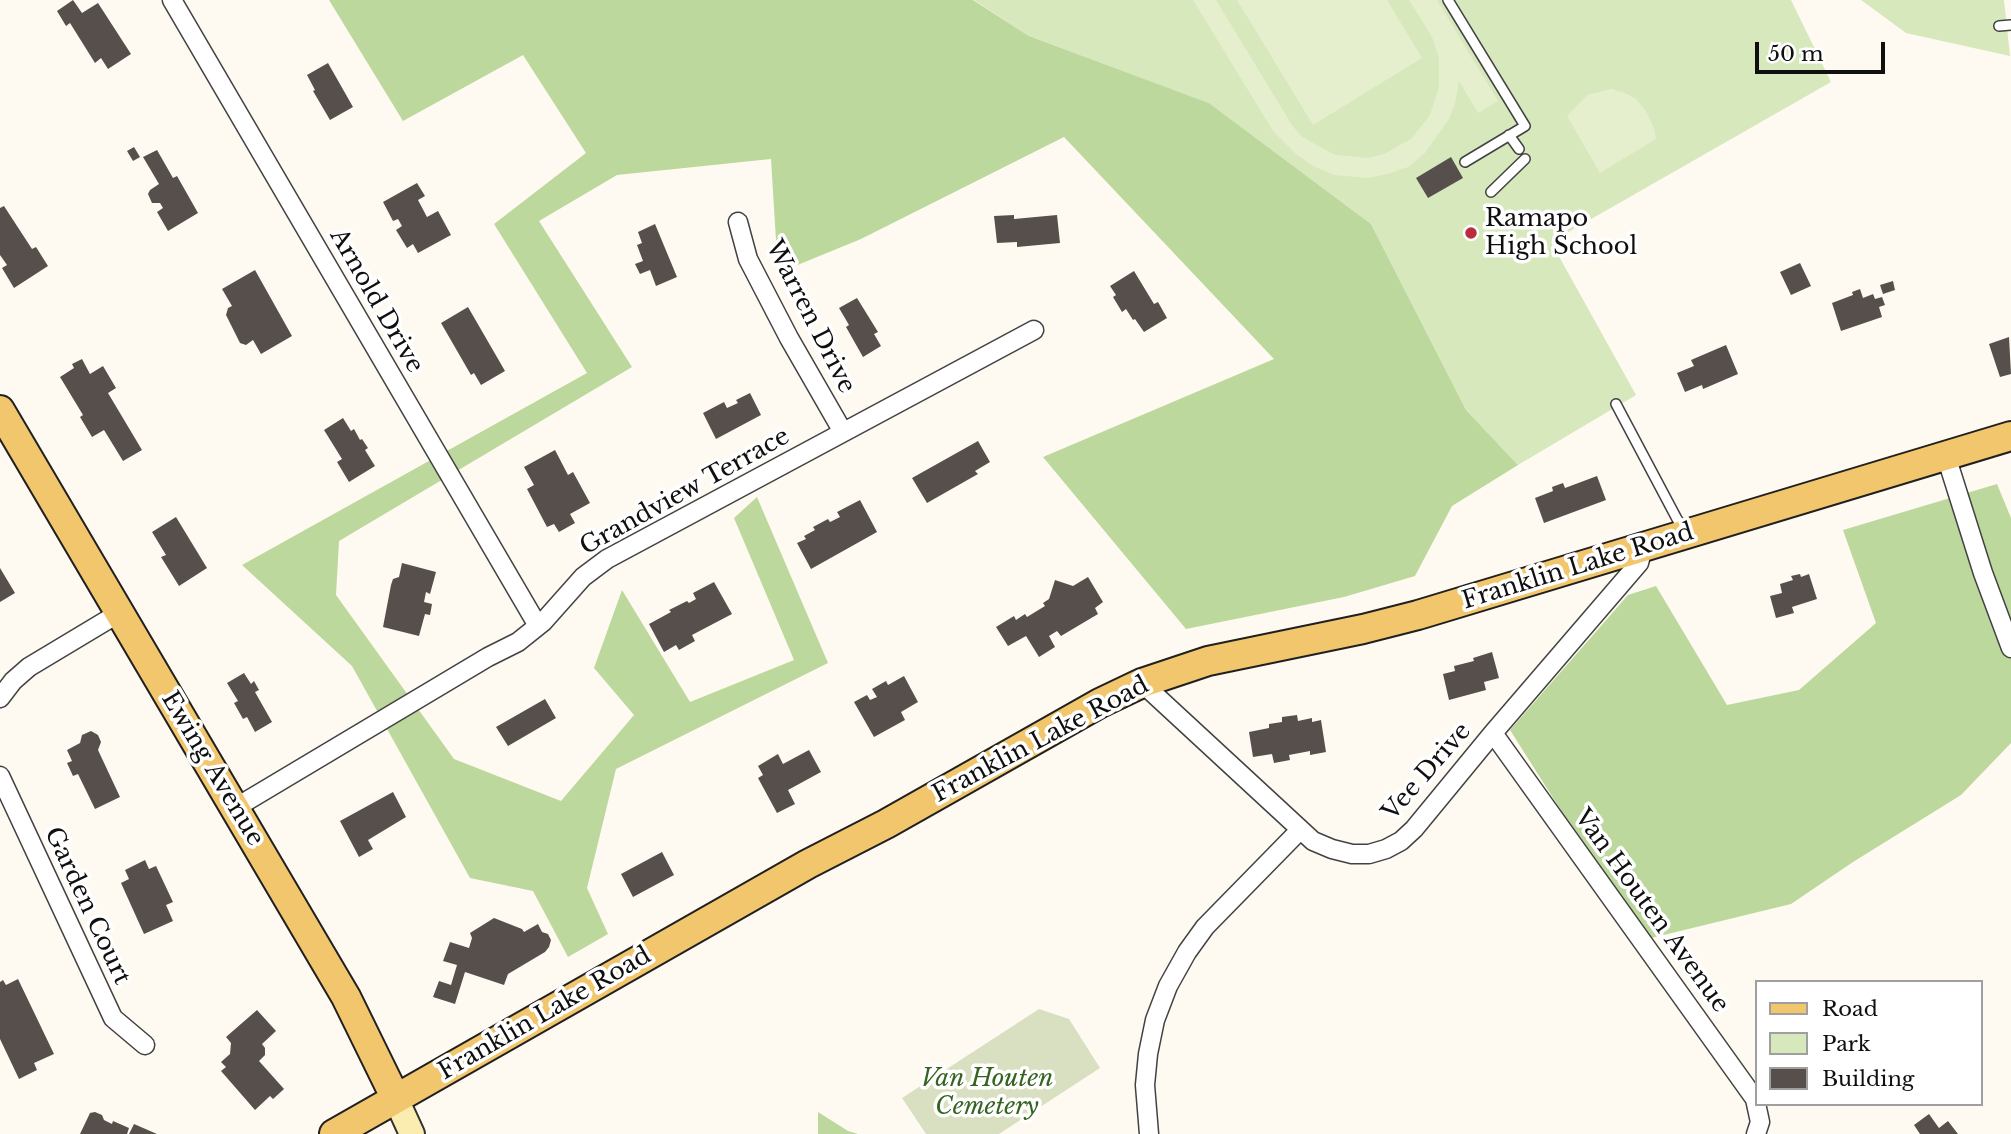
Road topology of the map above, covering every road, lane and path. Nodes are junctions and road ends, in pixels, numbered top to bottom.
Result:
1 (172, 0) edge
2 (1448, 0) edge
3 (2011, 25) edge
4 (1999, 26) dead end
5 (1509, 135) junction
6 (1519, 149) dead end
7 (1525, 159) dead end
8 (1465, 162) dead end
9 (1491, 192) dead end
10 (738, 222) dead end
11 (1034, 330) dead end
12 (1616, 404) dead end
13 (0, 410) edge
14 (843, 432) junction
15 (2011, 436) edge
16 (1946, 456) junction
17 (1688, 534) junction
18 (1643, 548) junction
19 (119, 613) junction
20 (538, 626) junction
21 (2011, 648) edge
22 (1142, 683) junction
23 (0, 698) edge
24 (1493, 733) junction
25 (0, 776) edge
26 (235, 808) junction
27 (1300, 830) junction
28 (145, 1045) dead end
29 (396, 1099) junction
30 (1758, 1128) edge
31 (334, 1134) edge
32 (412, 1134) edge
33 (1149, 1134) edge

1 - 20 street, Arnold Drive
2 - 5 lane
3 - 4 lane
5 - 6 lane
5 - 8 lane
7 - 9 lane
10 - 14 street, Warren Drive
11 - 14 street, Grandview Terrace
12 - 17 lane
13 - 19 main road, Ewing Avenue
14 - 20 street, Grandview Terrace
15 - 16 main road, Franklin Lake Road
16 - 17 main road, Franklin Lake Road
16 - 21 street
17 - 18 main road, Franklin Lake Road
18 - 22 main road, Franklin Lake Road
18 - 24 street, Vee Drive
19 - 23 street
19 - 26 main road, Ewing Avenue
20 - 26 street, Grandview Terrace
22 - 27 street, Vee Drive
22 - 29 main road, Franklin Lake Road
24 - 27 street, Vee Drive
24 - 30 street, Van Houten Avenue
25 - 28 street, Garden Court
26 - 29 main road, Ewing Avenue
27 - 33 street
29 - 31 main road, Franklin Lake Road
29 - 32 main road, Ewing Avenue

